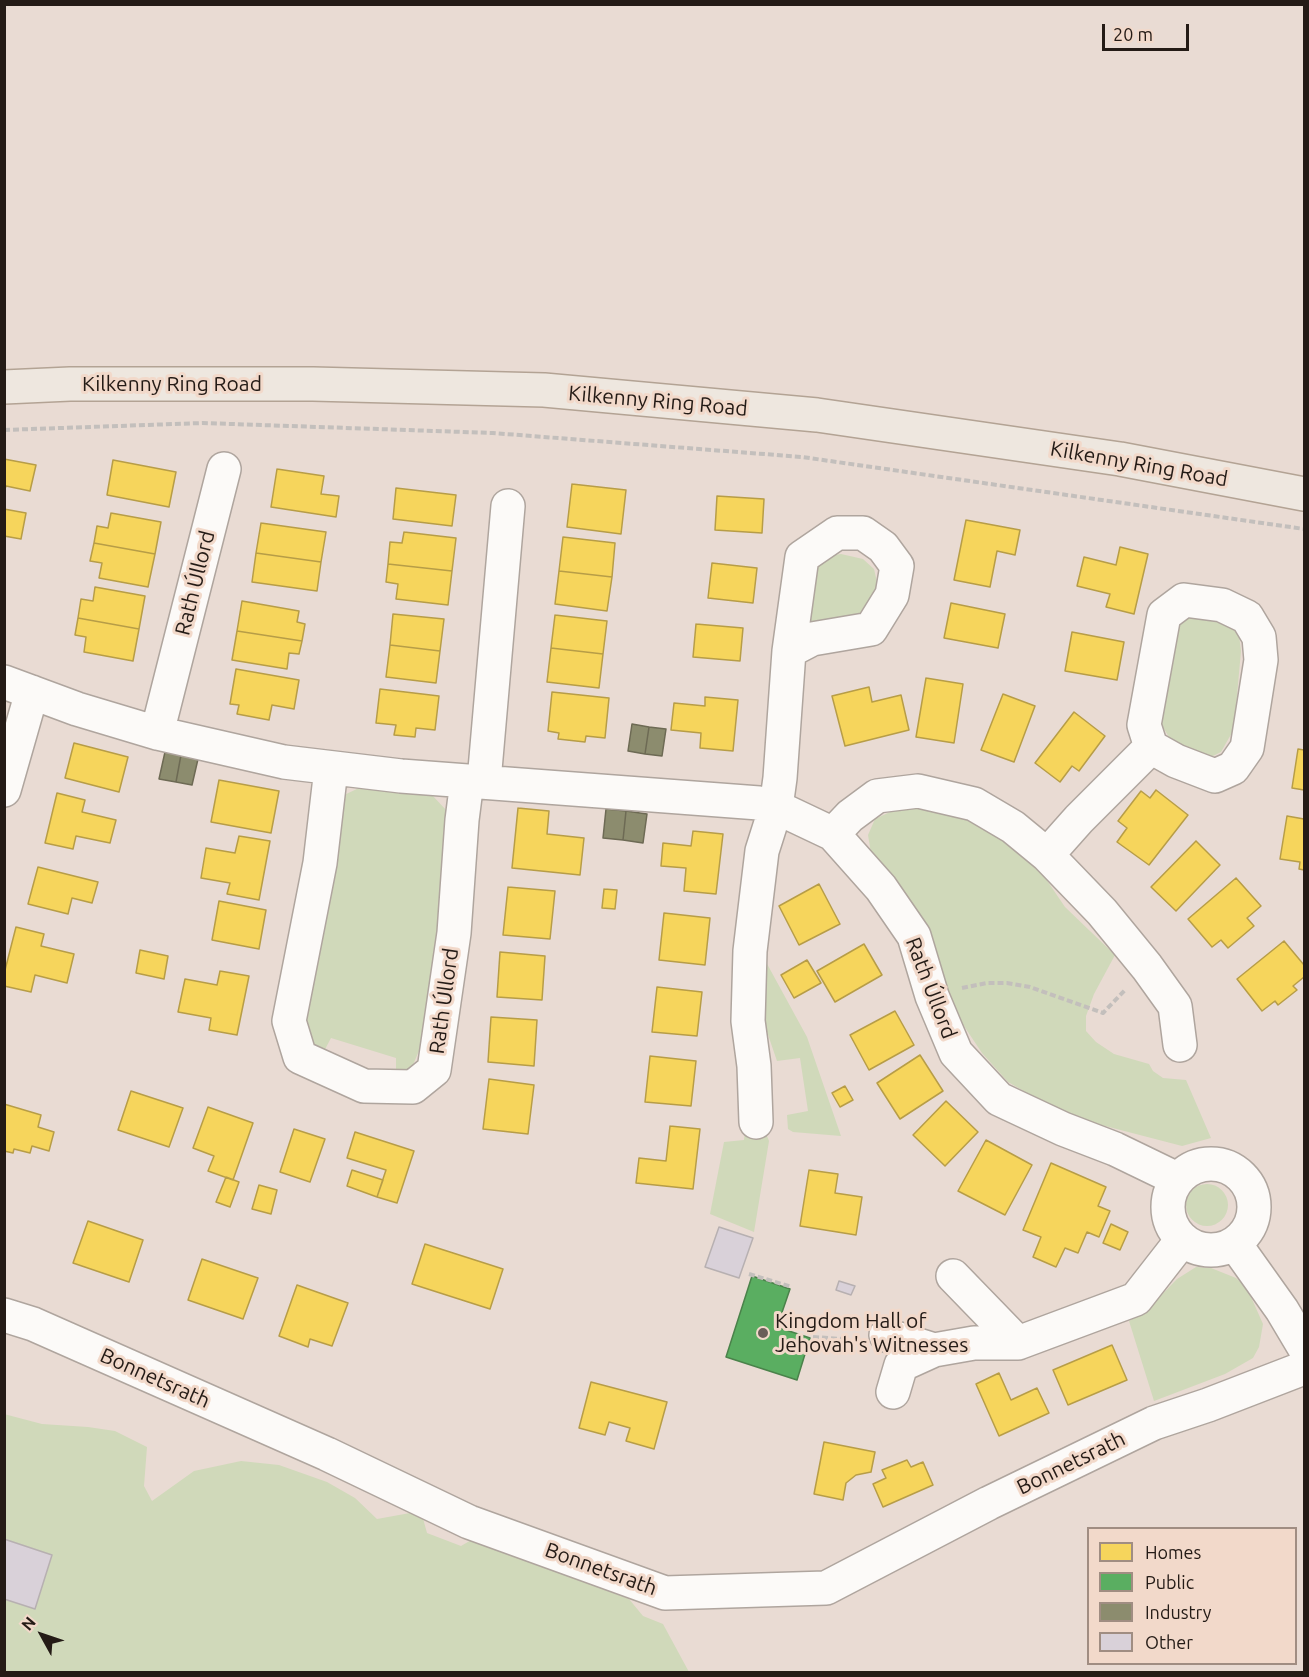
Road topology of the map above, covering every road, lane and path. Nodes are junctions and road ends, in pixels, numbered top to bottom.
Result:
1 (4, 387) edge
2 (4, 430) edge
3 (224, 469) dead end
4 (1305, 494) edge
5 (508, 506) dead end
6 (1305, 529) edge
7 (789, 651) dead end
8 (18, 687) edge
9 (157, 733) junction
10 (1151, 747) junction
11 (331, 769) junction
12 (475, 781) junction
13 (4, 790) edge
14 (776, 807) junction
15 (833, 834) junction
16 (1047, 855) junction
17 (1147, 967) junction
18 (933, 996) junction
19 (1180, 1045) dead end
20 (756, 1122) dead end
21 (1177, 1179) junction
22 (1182, 1240) junction
23 (1235, 1244) junction
24 (749, 1274) dead end
25 (953, 1276) dead end
26 (792, 1287) dead end
27 (4, 1315) edge
28 (886, 1335) dead end
29 (1018, 1343) junction
30 (1305, 1347) edge
31 (934, 1350) junction
32 (1305, 1368) edge
33 (893, 1392) dead end

1 - 4 main road, Kilkenny Ring Road
2 - 6 path
3 - 9 street, Rath Úllord
5 - 12 street, Rath Úllord
7 - 14 street
8 - 9 street, Rath Úllord
8 - 13 street, Rath Úllord
9 - 11 street, Rath Úllord
10 - 10 street
10 - 16 street
11 - 12 street, Rath Úllord
11 - 12 street, Rath Úllord
12 - 14 street, Rath Úllord
14 - 15 street, Rath Úllord
14 - 20 street
15 - 16 street
15 - 18 street, Rath Úllord
16 - 17 street
17 - 18 path
17 - 19 street
18 - 21 street, Rath Úllord
21 - 22 street
21 - 23 street
22 - 23 street
22 - 29 street
23 - 30 street
24 - 26 path
25 - 29 street
27 - 32 street, Bonnetsrath
28 - 31 street
29 - 31 street
31 - 33 street

